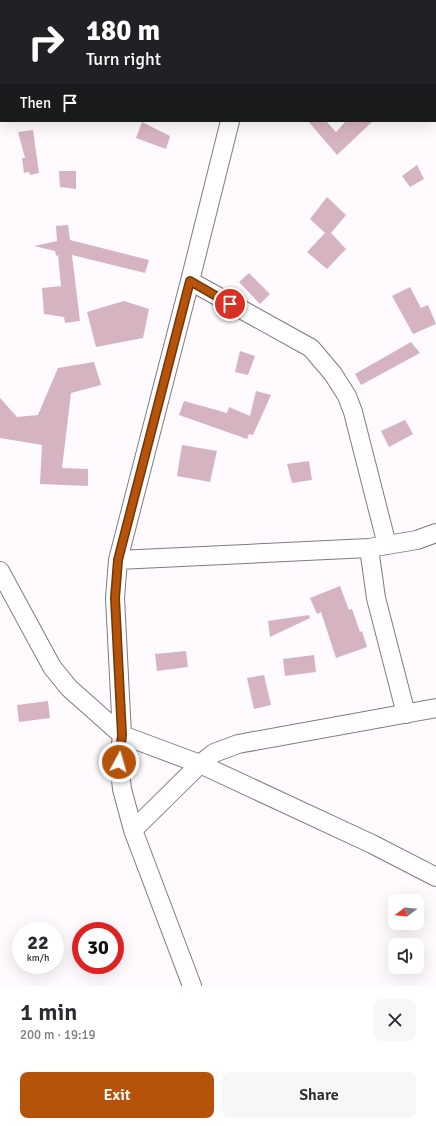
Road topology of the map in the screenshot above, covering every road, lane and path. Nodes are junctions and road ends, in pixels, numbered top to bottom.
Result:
1 (230, 122) edge
2 (190, 281) junction
3 (436, 533) edge
4 (387, 545) junction
5 (369, 548) junction
6 (118, 560) junction
7 (0, 571) edge
8 (436, 708) edge
9 (406, 714) junction
10 (122, 735) junction
11 (200, 764) junction
12 (133, 830) junction
13 (436, 877) edge
14 (192, 986) edge

1 - 2 street
2 - 4 street
2 - 6 street
3 - 4 street
4 - 5 street
5 - 6 street
5 - 9 street
6 - 10 street
7 - 10 street
8 - 9 street
9 - 11 street
10 - 11 street
10 - 12 street
11 - 12 street
11 - 13 street
12 - 14 street

